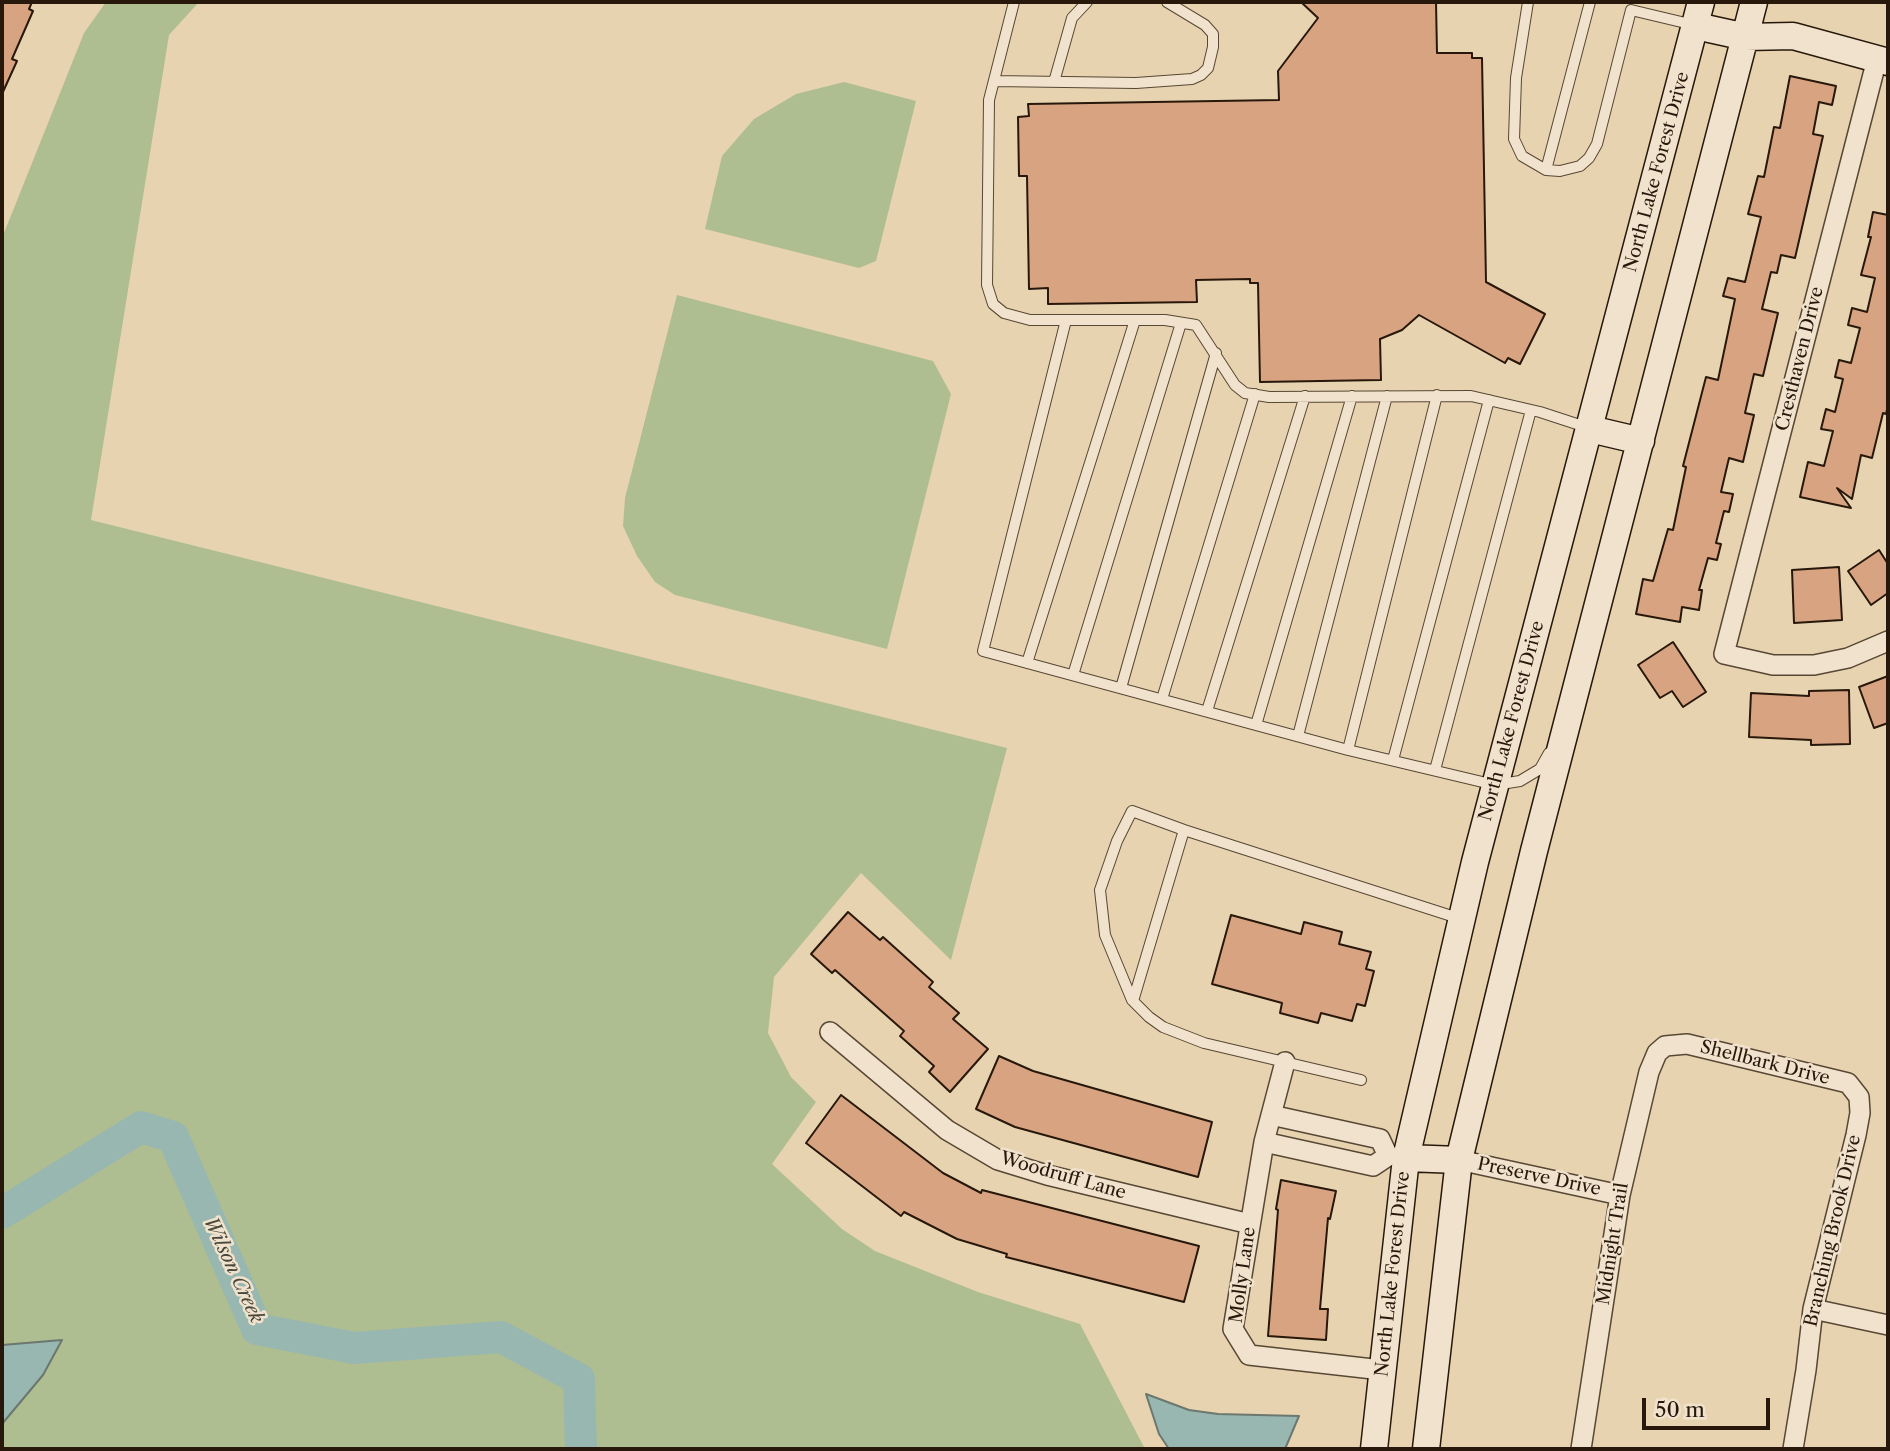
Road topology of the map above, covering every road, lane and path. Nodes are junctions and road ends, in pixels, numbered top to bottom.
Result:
1 (1014, 2) edge
2 (1087, 2) edge
3 (1167, 2) edge
4 (1528, 2) edge
5 (1590, 2) edge
6 (1751, 3) edge
7 (1632, 6) edge
8 (1699, 14) edge
9 (1793, 36) junction
10 (1746, 37) junction
11 (1883, 61) edge
12 (994, 81) junction
13 (1054, 82) junction
14 (1546, 170) junction
15 (1066, 320) junction
16 (1135, 320) junction
17 (1181, 323) junction
18 (1216, 353) junction
19 (1255, 394) junction
20 (1437, 395) junction
21 (1305, 396) junction
22 (1352, 396) junction
23 (1387, 396) junction
24 (1489, 400) junction
25 (1531, 410) junction
26 (1590, 429) junction
27 (1641, 441) junction
28 (1888, 641) edge
29 (1027, 663) junction
30 (1073, 676) junction
31 (1121, 688) junction
32 (1162, 699) junction
33 (1571, 710) junction
34 (1207, 712) junction
35 (1256, 725) junction
36 (1298, 736) junction
37 (1348, 750) junction
38 (1393, 760) junction
39 (1435, 771) junction
40 (1495, 785) junction
41 (1184, 830) junction
42 (1462, 920) junction
43 (1133, 1001) junction
44 (830, 1032) dead end
45 (1665, 1045) joint
46 (1285, 1062) junction
47 (1362, 1080) dead end
48 (1859, 1097) joint
49 (1272, 1115) junction
50 (1264, 1142) junction
51 (1397, 1157) junction
52 (1459, 1160) junction
53 (1620, 1195) junction
54 (1250, 1224) junction
55 (1813, 1309) junction
56 (1888, 1325) edge
57 (1382, 1370) junction
58 (1374, 1449) edge
59 (1426, 1449) edge
60 (1581, 1449) edge
61 (1793, 1449) edge

1 - 12 lane
2 - 13 lane
3 - 13 lane
4 - 14 lane
5 - 14 lane
6 - 9 main road
6 - 10 main road
7 - 8 lane
7 - 14 lane
8 - 10 main road
8 - 26 main road, North Lake Forest Drive
9 - 10 main road
9 - 11 main road
10 - 27 main road
11 - 28 street, Cresthaven Drive
12 - 13 lane
12 - 15 lane
15 - 16 lane
15 - 29 lane
16 - 17 lane
16 - 29 lane
17 - 18 lane
17 - 30 lane
18 - 19 lane
18 - 31 lane
19 - 21 lane
19 - 32 lane
20 - 23 lane
20 - 24 lane
20 - 37 lane
21 - 22 lane
21 - 34 lane
22 - 23 lane
22 - 35 lane
23 - 36 lane
24 - 25 lane
24 - 38 lane
25 - 26 lane
25 - 39 lane
26 - 27 main road
26 - 40 main road, North Lake Forest Drive
27 - 33 main road
29 - 30 lane
30 - 31 lane
31 - 32 lane
32 - 34 lane
33 - 40 lane
33 - 52 main road
34 - 35 lane
35 - 36 lane
36 - 37 lane
37 - 38 lane
38 - 39 lane
39 - 40 lane
40 - 42 main road, North Lake Forest Drive
41 - 42 lane
41 - 43 lane
41 - 43 lane
42 - 51 main road, North Lake Forest Drive
43 - 46 lane
44 - 54 street, Woodruff Lane
45 - 48 street, Shellbark Drive
45 - 53 street, Midnight Trail
46 - 47 lane
46 - 49 street, Molly Lane
48 - 55 street, Branching Brook Drive
49 - 50 street, Molly Lane
49 - 51 street
50 - 51 street
50 - 54 street, Molly Lane
51 - 52 main road
51 - 57 main road, North Lake Forest Drive
52 - 53 street, Preserve Drive
52 - 59 main road
53 - 60 street, Midnight Trail
54 - 57 street, Molly Lane
55 - 56 street
55 - 61 street, Branching Brook Drive
57 - 58 main road, North Lake Forest Drive

